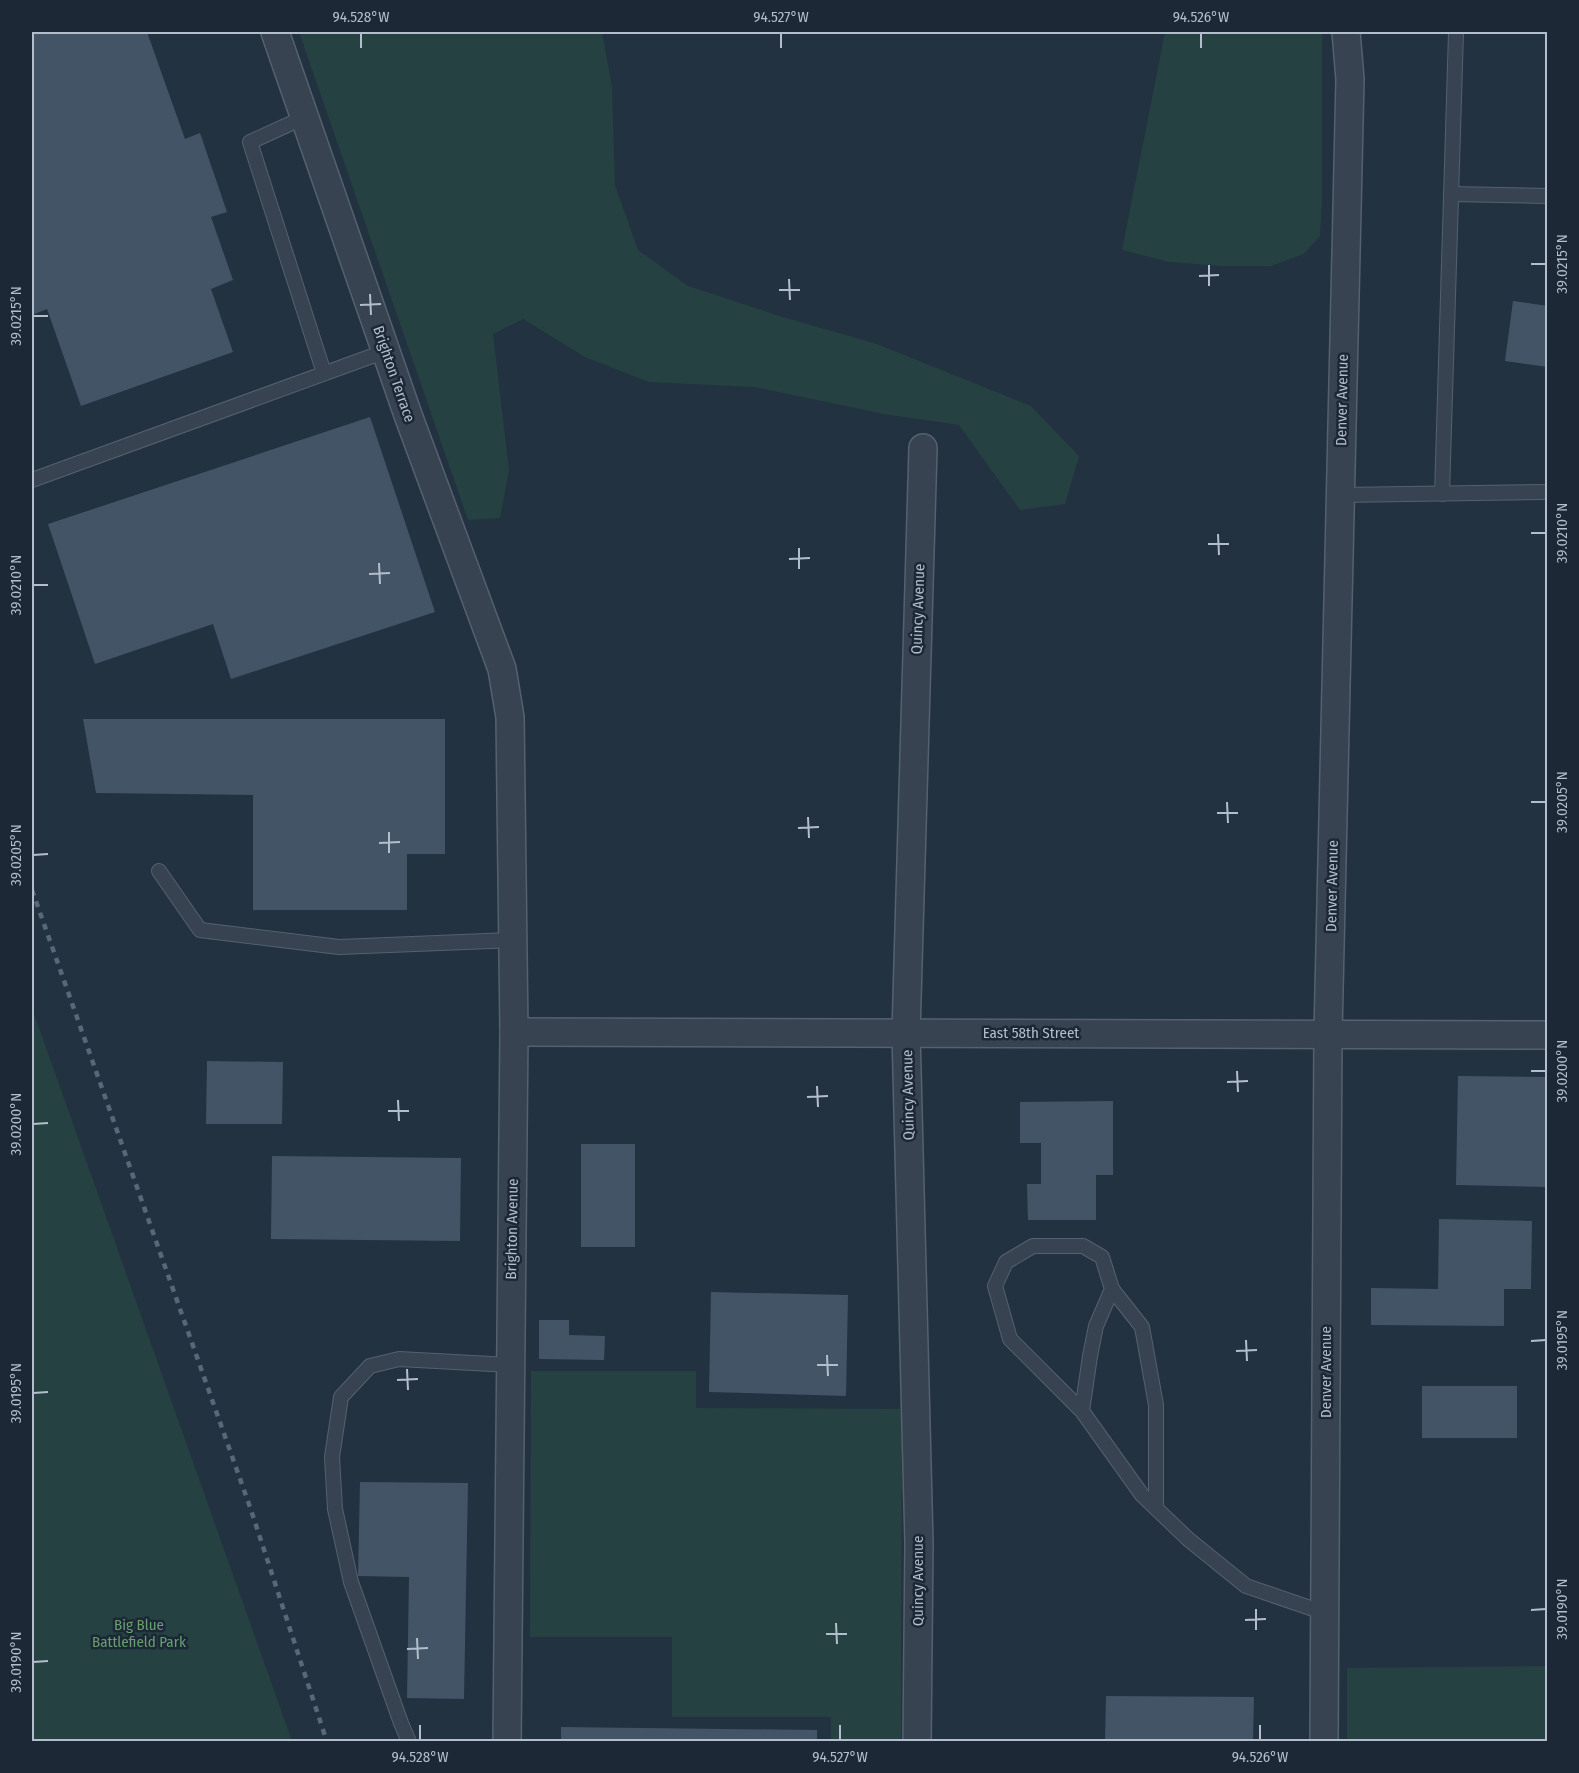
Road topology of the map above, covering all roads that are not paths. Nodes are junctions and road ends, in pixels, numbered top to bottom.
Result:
1 (275, 32) edge
2 (1346, 32) edge
3 (1456, 32) edge
4 (305, 117) junction
5 (1451, 194) junction
6 (1548, 196) edge
7 (386, 351) junction
8 (324, 374) junction
9 (923, 448) dead end
10 (32, 480) edge
11 (1548, 492) edge
12 (1442, 494) junction
13 (1340, 495) junction
14 (510, 717) joint
15 (159, 871) dead end
16 (513, 940) junction
17 (514, 1032) junction
18 (906, 1033) junction
19 (1328, 1034) junction
20 (1548, 1035) edge
21 (1112, 1289) junction
22 (511, 1365) junction
23 (1082, 1411) junction
24 (1156, 1508) junction
25 (1324, 1612) junction
26 (409, 1742) edge
27 (507, 1742) edge
28 (917, 1742) edge
29 (1324, 1742) edge

1 - 4 street, Brighton Terrace
2 - 13 street, Denver Avenue
3 - 5 lane
4 - 7 street, Brighton Terrace
4 - 8 lane
5 - 6 lane
5 - 12 lane
7 - 8 lane
7 - 14 street, Brighton Terrace
8 - 10 lane
9 - 18 street, Quincy Avenue
11 - 12 lane
12 - 13 lane
13 - 19 street, Denver Avenue
14 - 16 street, Brighton Avenue
15 - 16 lane
16 - 17 street, Brighton Avenue
17 - 18 street, East 58th Street
17 - 22 street, Brighton Avenue
18 - 19 street, East 58th Street
18 - 28 street, Quincy Avenue
19 - 20 street, East 58th Street
19 - 25 street, Denver Avenue
21 - 23 lane
21 - 23 lane
21 - 24 lane
22 - 26 lane
22 - 27 street, Brighton Avenue
23 - 24 lane
24 - 25 lane
25 - 29 street, Denver Avenue

